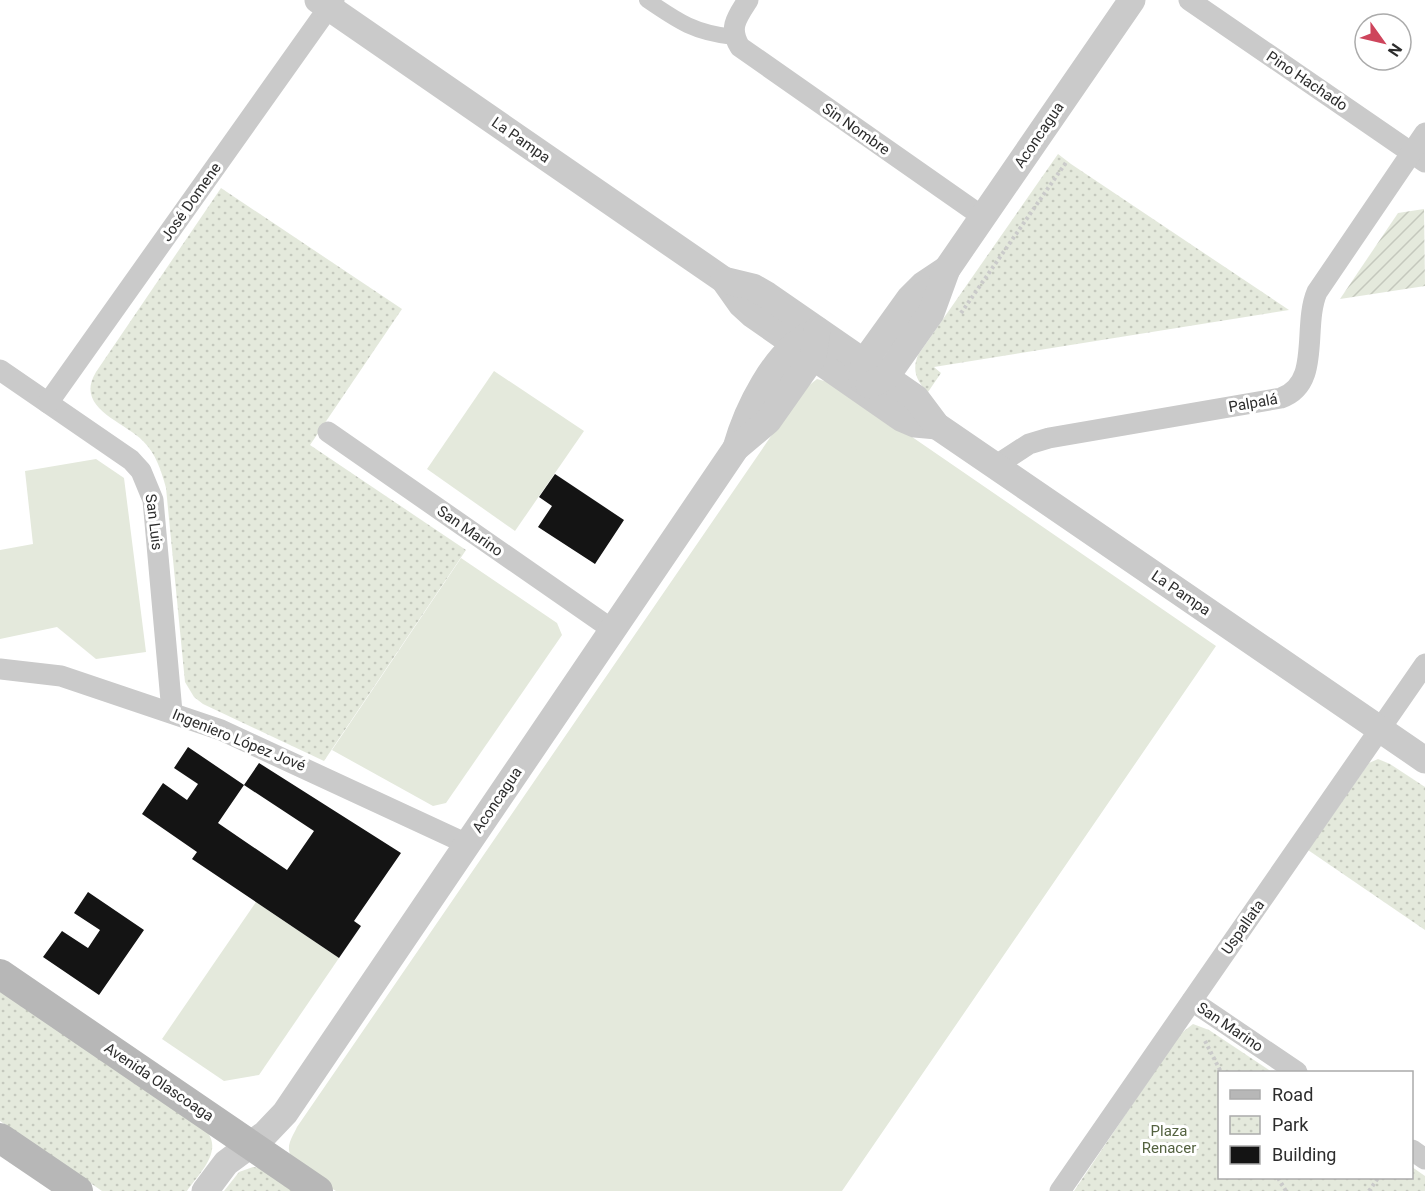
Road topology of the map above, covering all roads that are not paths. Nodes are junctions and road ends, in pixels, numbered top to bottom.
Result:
1 (647, 0) edge
2 (748, 0) edge
3 (1132, 0) edge
4 (1189, 0) edge
5 (327, 3) edge
6 (734, 37) junction
7 (1425, 133) edge
8 (1418, 157) edge
9 (983, 217) junction
10 (724, 280) junction
11 (817, 330) junction
12 (804, 350) junction
13 (0, 370) edge
14 (875, 370) junction
15 (861, 389) junction
16 (48, 404) junction
17 (937, 426) junction
18 (328, 432) dead end
19 (995, 466) junction
20 (613, 630) junction
21 (1425, 664) edge
22 (0, 669) edge
23 (172, 712) junction
24 (1380, 729) junction
25 (1425, 760) edge
26 (467, 844) junction
27 (0, 974) edge
28 (1192, 1001) junction
29 (1296, 1071) edge
30 (0, 1138) edge
31 (250, 1144) junction
32 (78, 1191) edge
33 (205, 1191) edge
34 (318, 1191) edge
35 (1060, 1191) edge

1 - 6 street
2 - 6 street
3 - 9 street, Aconcagua
4 - 8 street, Pino Hachado
5 - 10 street, La Pampa
5 - 16 street, José Domene
6 - 9 street, Sin Nombre
7 - 8 street, Palpalá
8 - 19 street, Palpalá
9 - 14 street, Aconcagua
10 - 11 street, La Pampa
10 - 12 street, La Pampa
11 - 12 street, Aconcagua
11 - 14 street, La Pampa
12 - 15 street, La Pampa
12 - 20 street, Aconcagua
13 - 16 street, San Luis
14 - 15 street, Aconcagua
14 - 17 street, La Pampa
15 - 17 street, La Pampa
16 - 23 street, San Luis
17 - 19 street, La Pampa
18 - 20 street, San Marino
19 - 24 street, La Pampa
20 - 26 street, Aconcagua
21 - 24 street, Uspallata
22 - 23 street, Ingeniero López Jové
23 - 26 street, Ingeniero López Jové
24 - 25 street, La Pampa
24 - 28 street, Uspallata
26 - 31 street, Aconcagua
27 - 31 main road, Avenida Olascoaga
28 - 29 street, San Marino
28 - 35 street, Uspallata
30 - 32 main road
31 - 33 street, Aconcagua
31 - 34 main road, Avenida Olascoaga

